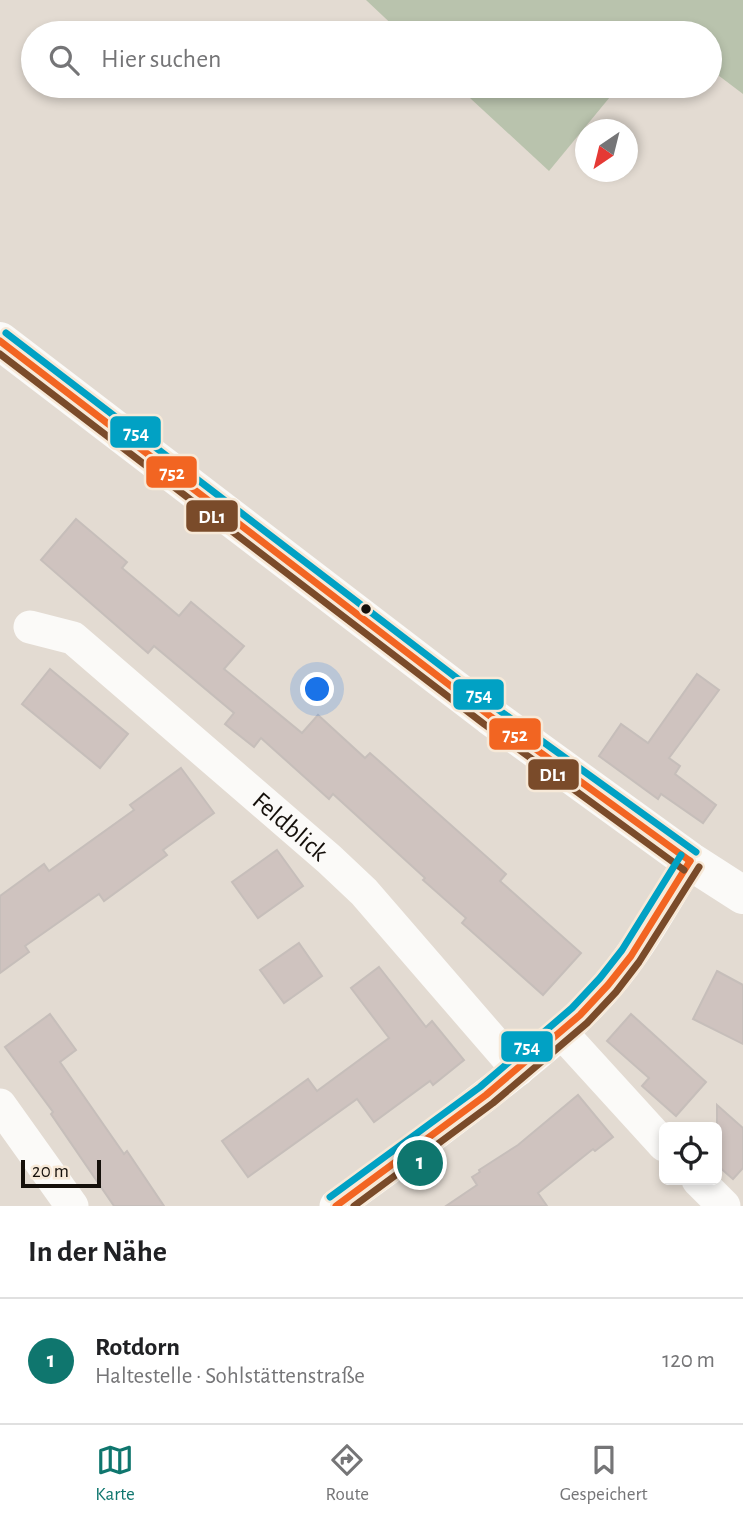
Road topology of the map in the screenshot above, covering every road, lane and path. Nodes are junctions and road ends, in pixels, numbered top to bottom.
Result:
1 (0, 341) edge
2 (30, 627) dead end
3 (690, 861) junction
4 (743, 895) edge
5 (561, 1032) junction
6 (518, 1070) junction
7 (0, 1105) edge
8 (659, 1140) edge
9 (703, 1185) edge
10 (72, 1206) edge
11 (336, 1206) edge
12 (724, 1206) edge

1 - 3 main road
2 - 6 street, Feldblick
3 - 4 main road
3 - 5 street
5 - 6 street
5 - 8 street
6 - 11 street
7 - 10 street
9 - 12 street

